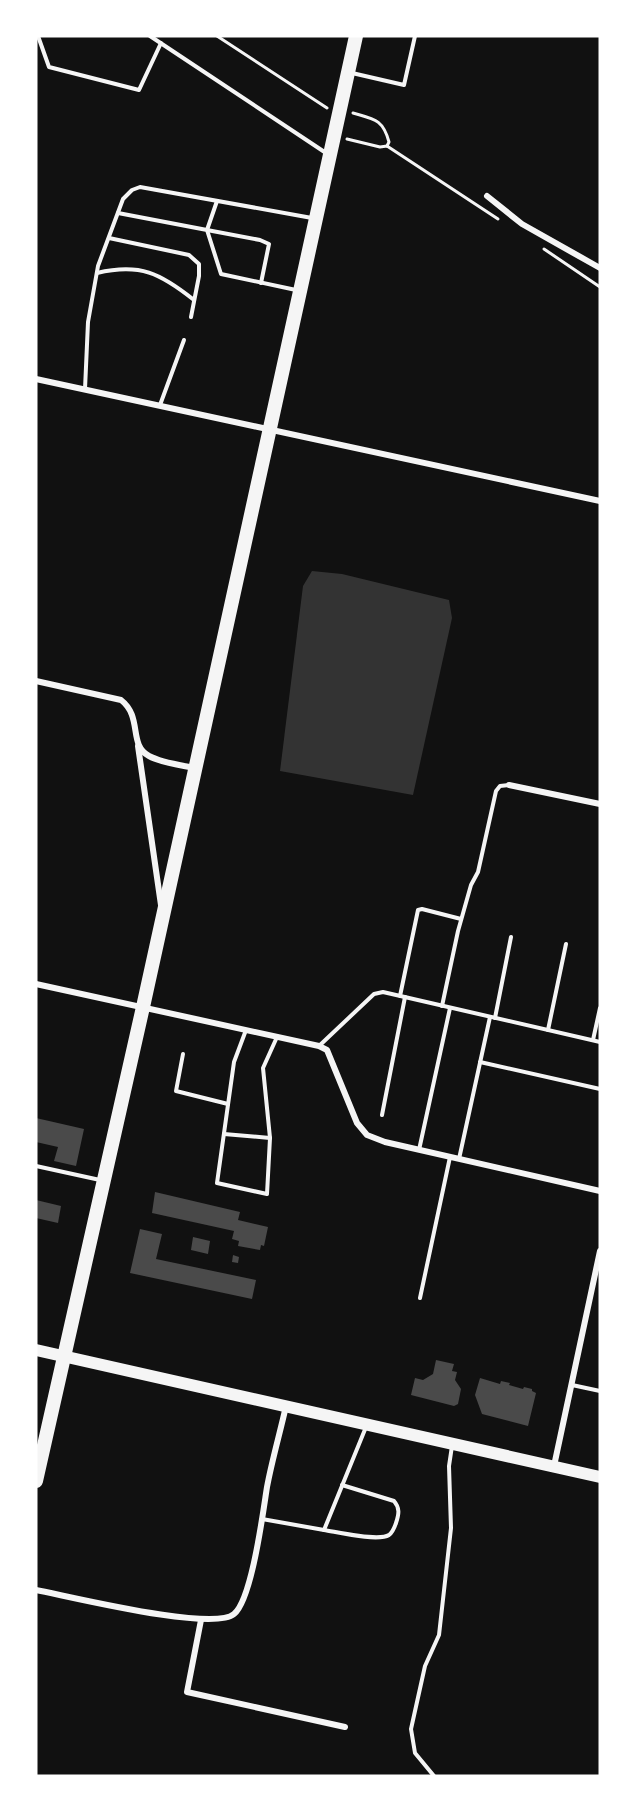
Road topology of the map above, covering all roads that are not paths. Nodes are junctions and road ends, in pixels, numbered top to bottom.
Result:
1 (38, 36) edge
2 (150, 36) edge
3 (416, 36) edge
4 (353, 37) edge
5 (161, 43) junction
6 (348, 72) junction
7 (330, 156) junction
8 (487, 196) dead end
9 (218, 201) junction
10 (118, 213) junction
11 (316, 218) junction
12 (207, 230) junction
13 (109, 238) junction
14 (600, 268) edge
15 (97, 273) junction
16 (261, 283) junction
17 (300, 291) junction
18 (194, 300) junction
19 (190, 317) dead end
20 (184, 340) dead end
21 (36, 379) edge
22 (85, 389) junction
23 (160, 405) junction
24 (270, 429) junction
25 (600, 501) edge
26 (36, 681) edge
27 (138, 746) junction
28 (196, 768) junction
29 (509, 785) joint
30 (600, 804) edge
31 (162, 916) junction
32 (461, 919) junction
33 (512, 937) dead end
34 (566, 944) dead end
35 (36, 984) edge
36 (402, 997) junction
37 (442, 1006) junction
38 (143, 1007) junction
39 (450, 1008) junction
40 (600, 1008) edge
41 (493, 1017) junction
42 (246, 1030) junction
43 (549, 1030) junction
44 (277, 1036) junction
45 (593, 1040) junction
46 (600, 1042) edge
47 (319, 1046) junction
48 (183, 1054) dead end
49 (480, 1062) junction
50 (600, 1089) edge
51 (228, 1104) junction
52 (382, 1115) dead end
53 (224, 1134) junction
54 (270, 1138) junction
55 (419, 1150) junction
56 (450, 1157) junction
57 (459, 1159) junction
58 (36, 1166) edge
59 (104, 1181) junction
60 (600, 1191) edge
61 (600, 1251) edge
62 (420, 1298) dead end
63 (36, 1350) edge
64 (64, 1356) junction
65 (571, 1385) junction
66 (600, 1391) edge
67 (286, 1406) junction
68 (367, 1425) junction
69 (452, 1443) junction
70 (554, 1466) junction
71 (600, 1477) edge
72 (36, 1481) edge
73 (342, 1485) junction
74 (262, 1519) junction
75 (324, 1530) junction
76 (36, 1590) edge
77 (201, 1620) junction
78 (345, 1727) dead end
79 (434, 1776) edge

1 - 5 lane
2 - 5 lane
3 - 6 lane
4 - 6 highway
5 - 7 lane
6 - 7 highway
7 - 11 highway
8 - 14 street
9 - 10 lane
9 - 11 lane
9 - 12 lane
10 - 12 lane
10 - 13 lane
11 - 17 highway
12 - 16 lane
12 - 16 lane
13 - 15 lane
13 - 18 lane
15 - 18 lane
15 - 22 lane
16 - 17 lane
17 - 24 highway
18 - 19 lane
20 - 23 lane
21 - 22 street
22 - 23 street
23 - 24 street
24 - 25 street
24 - 28 highway
26 - 27 street
27 - 28 street
27 - 31 street
28 - 31 highway
29 - 30 street
29 - 32 lane
31 - 38 highway
32 - 36 lane
32 - 37 lane
33 - 41 lane
34 - 43 lane
35 - 38 street
36 - 37 lane
36 - 47 lane
36 - 52 lane
37 - 39 lane
38 - 42 street
38 - 59 highway
39 - 41 lane
39 - 55 lane
40 - 45 lane
41 - 43 lane
41 - 49 lane
42 - 44 street
42 - 51 lane
43 - 45 lane
44 - 47 street
44 - 54 lane
45 - 46 lane
47 - 55 street
48 - 51 lane
49 - 50 lane
49 - 57 lane
51 - 53 lane
53 - 54 lane
53 - 54 lane
55 - 56 street
56 - 57 street
56 - 62 lane
57 - 60 street
58 - 59 lane
59 - 64 highway
61 - 65 street
63 - 64 main road
64 - 67 main road
64 - 72 highway
65 - 66 lane
65 - 70 street
67 - 68 main road
67 - 74 street
68 - 69 main road
68 - 73 lane
69 - 70 main road
69 - 79 lane
70 - 71 main road
73 - 75 lane
73 - 75 lane
74 - 75 lane
74 - 77 street
76 - 77 street
77 - 78 street

